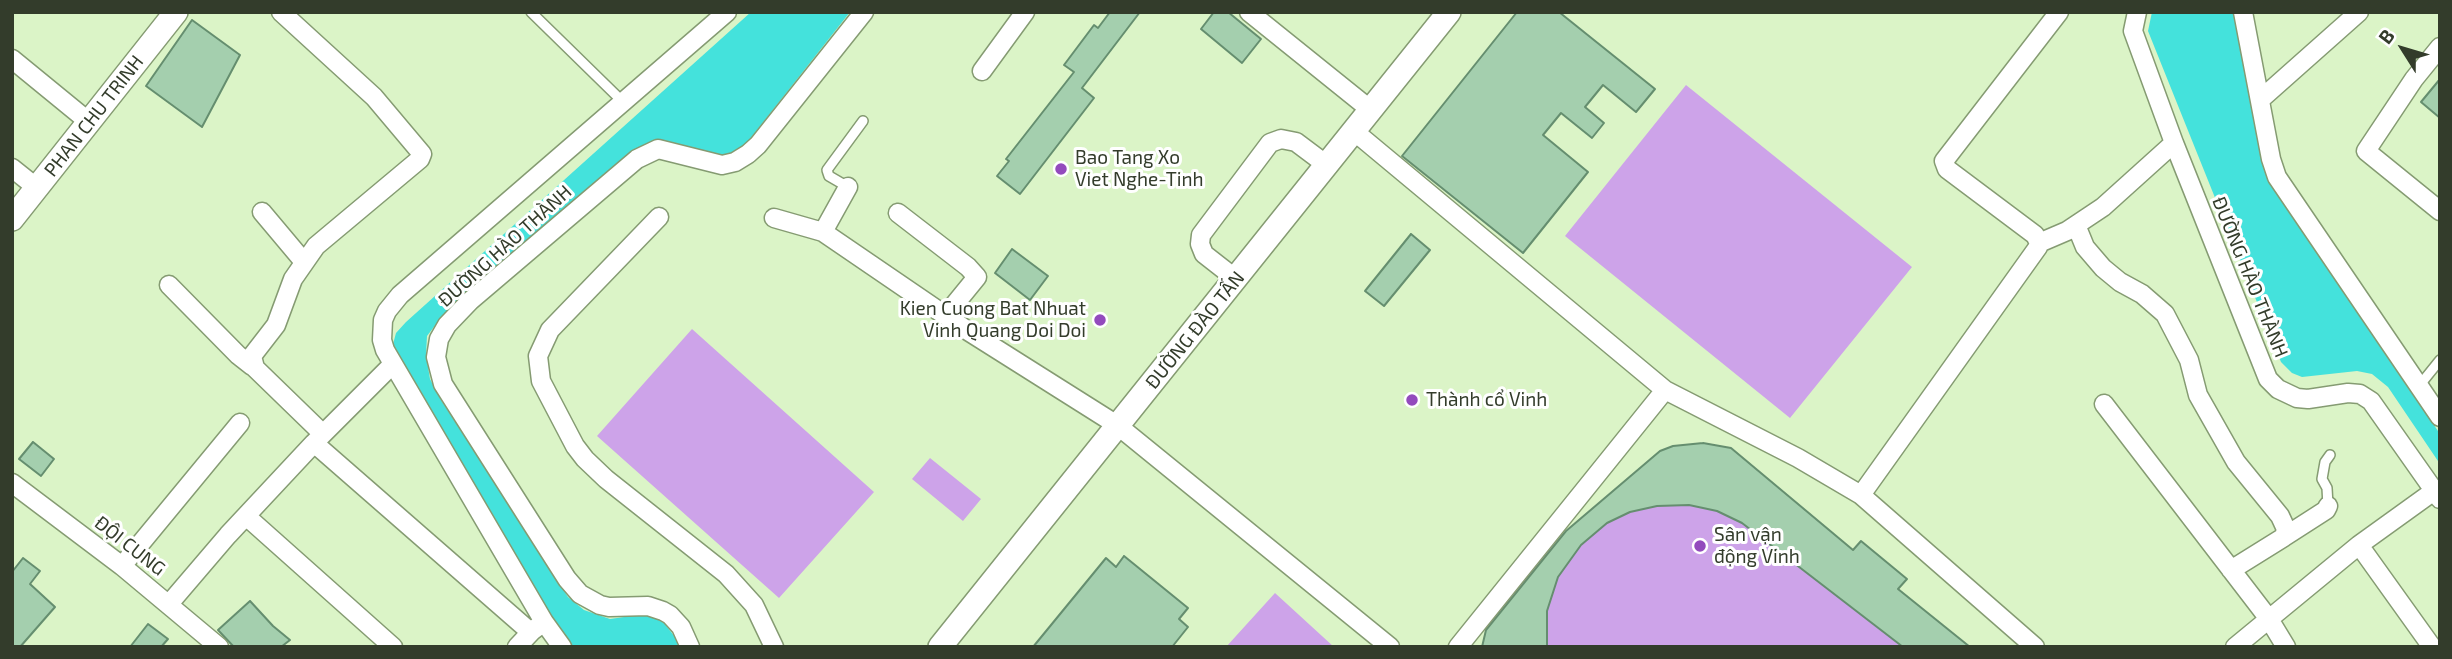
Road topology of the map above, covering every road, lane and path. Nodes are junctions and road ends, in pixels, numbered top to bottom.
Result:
1 (176, 12) edge
2 (281, 12) edge
3 (531, 12) edge
4 (727, 12) edge
5 (864, 12) edge
6 (1025, 12) edge
7 (1249, 12) edge
8 (1449, 12) edge
9 (2059, 12) edge
10 (2137, 12) edge
11 (2244, 12) edge
12 (2360, 12) edge
13 (2440, 47) edge
14 (12, 59) edge
15 (982, 71) dead end
16 (2261, 99) junction
17 (623, 102) junction
18 (1372, 111) junction
19 (863, 121) dead end
20 (89, 122) junction
21 (1355, 132) junction
22 (2174, 142) junction
23 (1328, 166) junction
24 (12, 168) edge
25 (848, 187) joint
26 (37, 188) junction
27 (2440, 211) edge
28 (262, 212) dead end
29 (898, 213) dead end
30 (659, 217) dead end
31 (774, 218) dead end
32 (12, 219) edge
33 (2076, 225) junction
34 (823, 232) junction
35 (2039, 243) junction
36 (304, 262) junction
37 (1236, 279) junction
38 (169, 285) dead end
39 (946, 315) junction
40 (2440, 360) edge
41 (393, 364) junction
42 (252, 366) junction
43 (2419, 386) junction
44 (1665, 390) junction
45 (2104, 404) dead end
46 (2440, 417) edge
47 (240, 424) dead end
48 (1117, 425) junction
49 (319, 438) junction
50 (2330, 455) dead end
51 (12, 483) edge
52 (1861, 495) junction
53 (2437, 495) edge
54 (2328, 506) joint
55 (246, 516) junction
56 (2284, 537) junction
57 (2359, 544) junction
58 (122, 566) junction
59 (2231, 570) junction
60 (169, 604) junction
61 (2269, 619) junction
62 (538, 626) junction
63 (219, 647) edge
64 (393, 647) edge
65 (517, 647) edge
66 (562, 647) edge
67 (690, 647) edge
68 (774, 647) edge
69 (940, 647) edge
70 (1390, 647) edge
71 (1458, 647) edge
72 (2035, 647) edge
73 (2235, 647) edge
74 (2286, 647) edge
75 (2432, 647) edge

1 - 20 street, PHAN CHU TRINH
2 - 36 street
3 - 17 lane
4 - 17 street
5 - 67 street, ĐƯỜNG HÀO THÀNH
6 - 15 street
7 - 18 street
8 - 18 street, ĐƯỜNG ĐÀO TẤN
9 - 35 street
10 - 22 street, ĐƯỜNG HÀO THÀNH
11 - 16 street
12 - 16 street
13 - 27 street
14 - 20 street
16 - 43 street
17 - 41 street
18 - 21 street, ĐƯỜNG ĐÀO TẤN
19 - 25 lane
20 - 26 street, PHAN CHU TRINH
21 - 23 street, ĐƯỜNG ĐÀO TẤN
21 - 44 street
22 - 33 street
22 - 53 street, ĐƯỜNG HÀO THÀNH
23 - 37 street, ĐƯỜNG ĐÀO TẤN
23 - 37 street
24 - 26 street
25 - 34 street
26 - 32 street, PHAN CHU TRINH
28 - 36 street
29 - 39 street
30 - 68 street
31 - 34 street
33 - 35 street
33 - 56 street
34 - 39 street
35 - 52 street
36 - 42 street
37 - 48 street, ĐƯỜNG ĐÀO TẤN
38 - 42 street
39 - 48 street
40 - 43 lane
41 - 49 street
41 - 62 street
42 - 49 street
43 - 46 street
44 - 52 street
44 - 71 street
45 - 59 street
47 - 58 street
48 - 69 street, ĐƯỜNG ĐÀO TẤN
48 - 70 street
49 - 55 street
49 - 62 street
50 - 54 lane
51 - 58 street, ĐỘI CUNG
52 - 72 street
53 - 57 street
54 - 56 street
55 - 60 street
55 - 64 street
56 - 59 street
57 - 61 street
57 - 75 street
58 - 60 street, ĐỘI CUNG
59 - 61 street
60 - 63 street, ĐỘI CUNG
61 - 73 street
61 - 74 street
62 - 65 street
62 - 66 street

